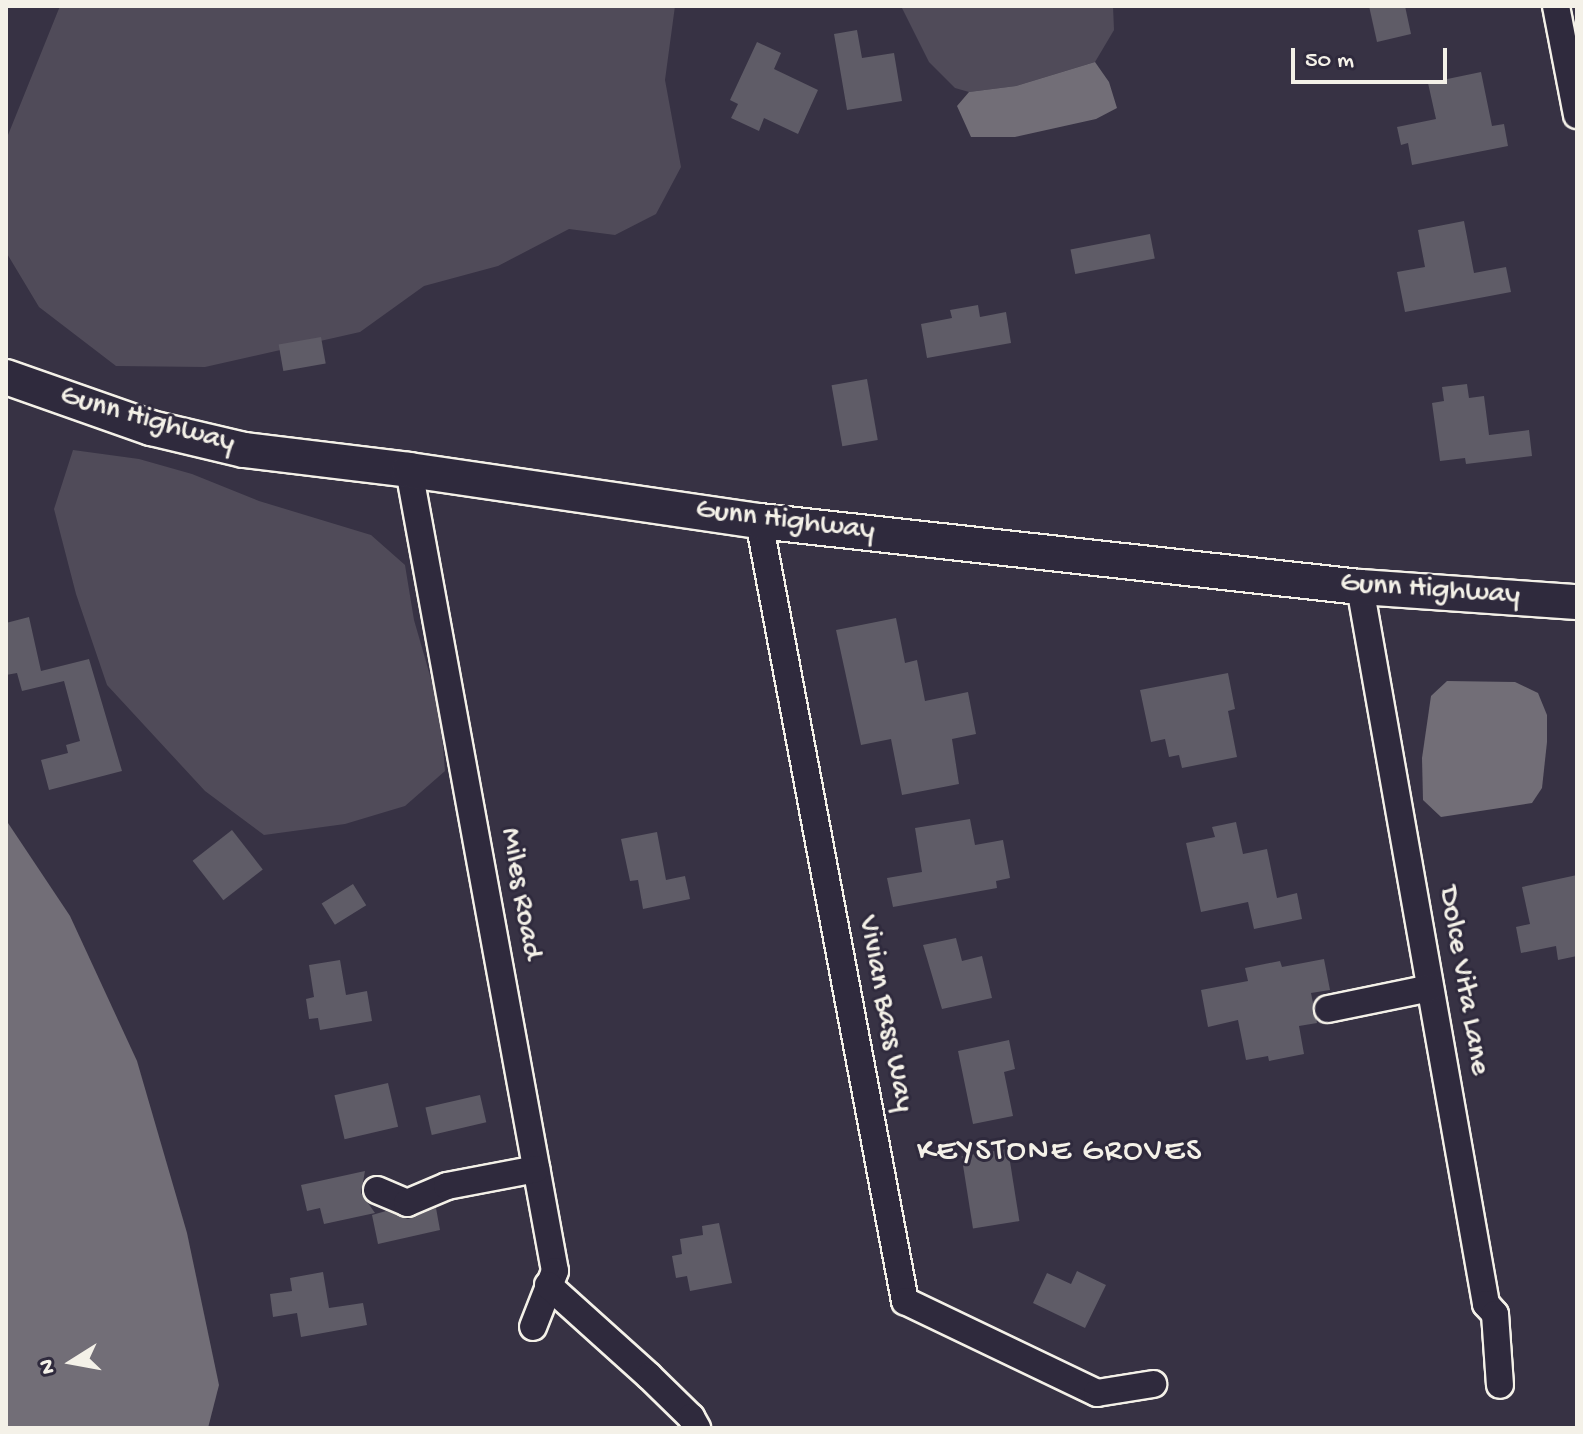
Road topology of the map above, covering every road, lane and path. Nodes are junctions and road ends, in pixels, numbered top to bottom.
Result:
1 (1556, 6) edge
2 (1577, 115) edge
3 (6, 377) edge
4 (409, 470) junction
5 (759, 521) junction
6 (1360, 587) junction
7 (1577, 602) edge
8 (1430, 988) junction
9 (1328, 1009) dead end
10 (536, 1169) junction
11 (377, 1190) dead end
12 (548, 1285) junction
13 (533, 1327) dead end
14 (1153, 1384) dead end
15 (1500, 1385) dead end
16 (697, 1428) edge

1 - 2 street
3 - 4 main road, Gunn Highway
4 - 5 main road, Gunn Highway
4 - 10 street, Miles Road
5 - 6 main road, Gunn Highway
5 - 14 street, Vivian Bass Way
6 - 7 main road, Gunn Highway
6 - 8 street, Dolce Vita Lane
8 - 9 street
8 - 15 street, Dolce Vita Lane
10 - 11 street
10 - 12 street, Miles Road
12 - 13 street, Miles Road
12 - 16 street

